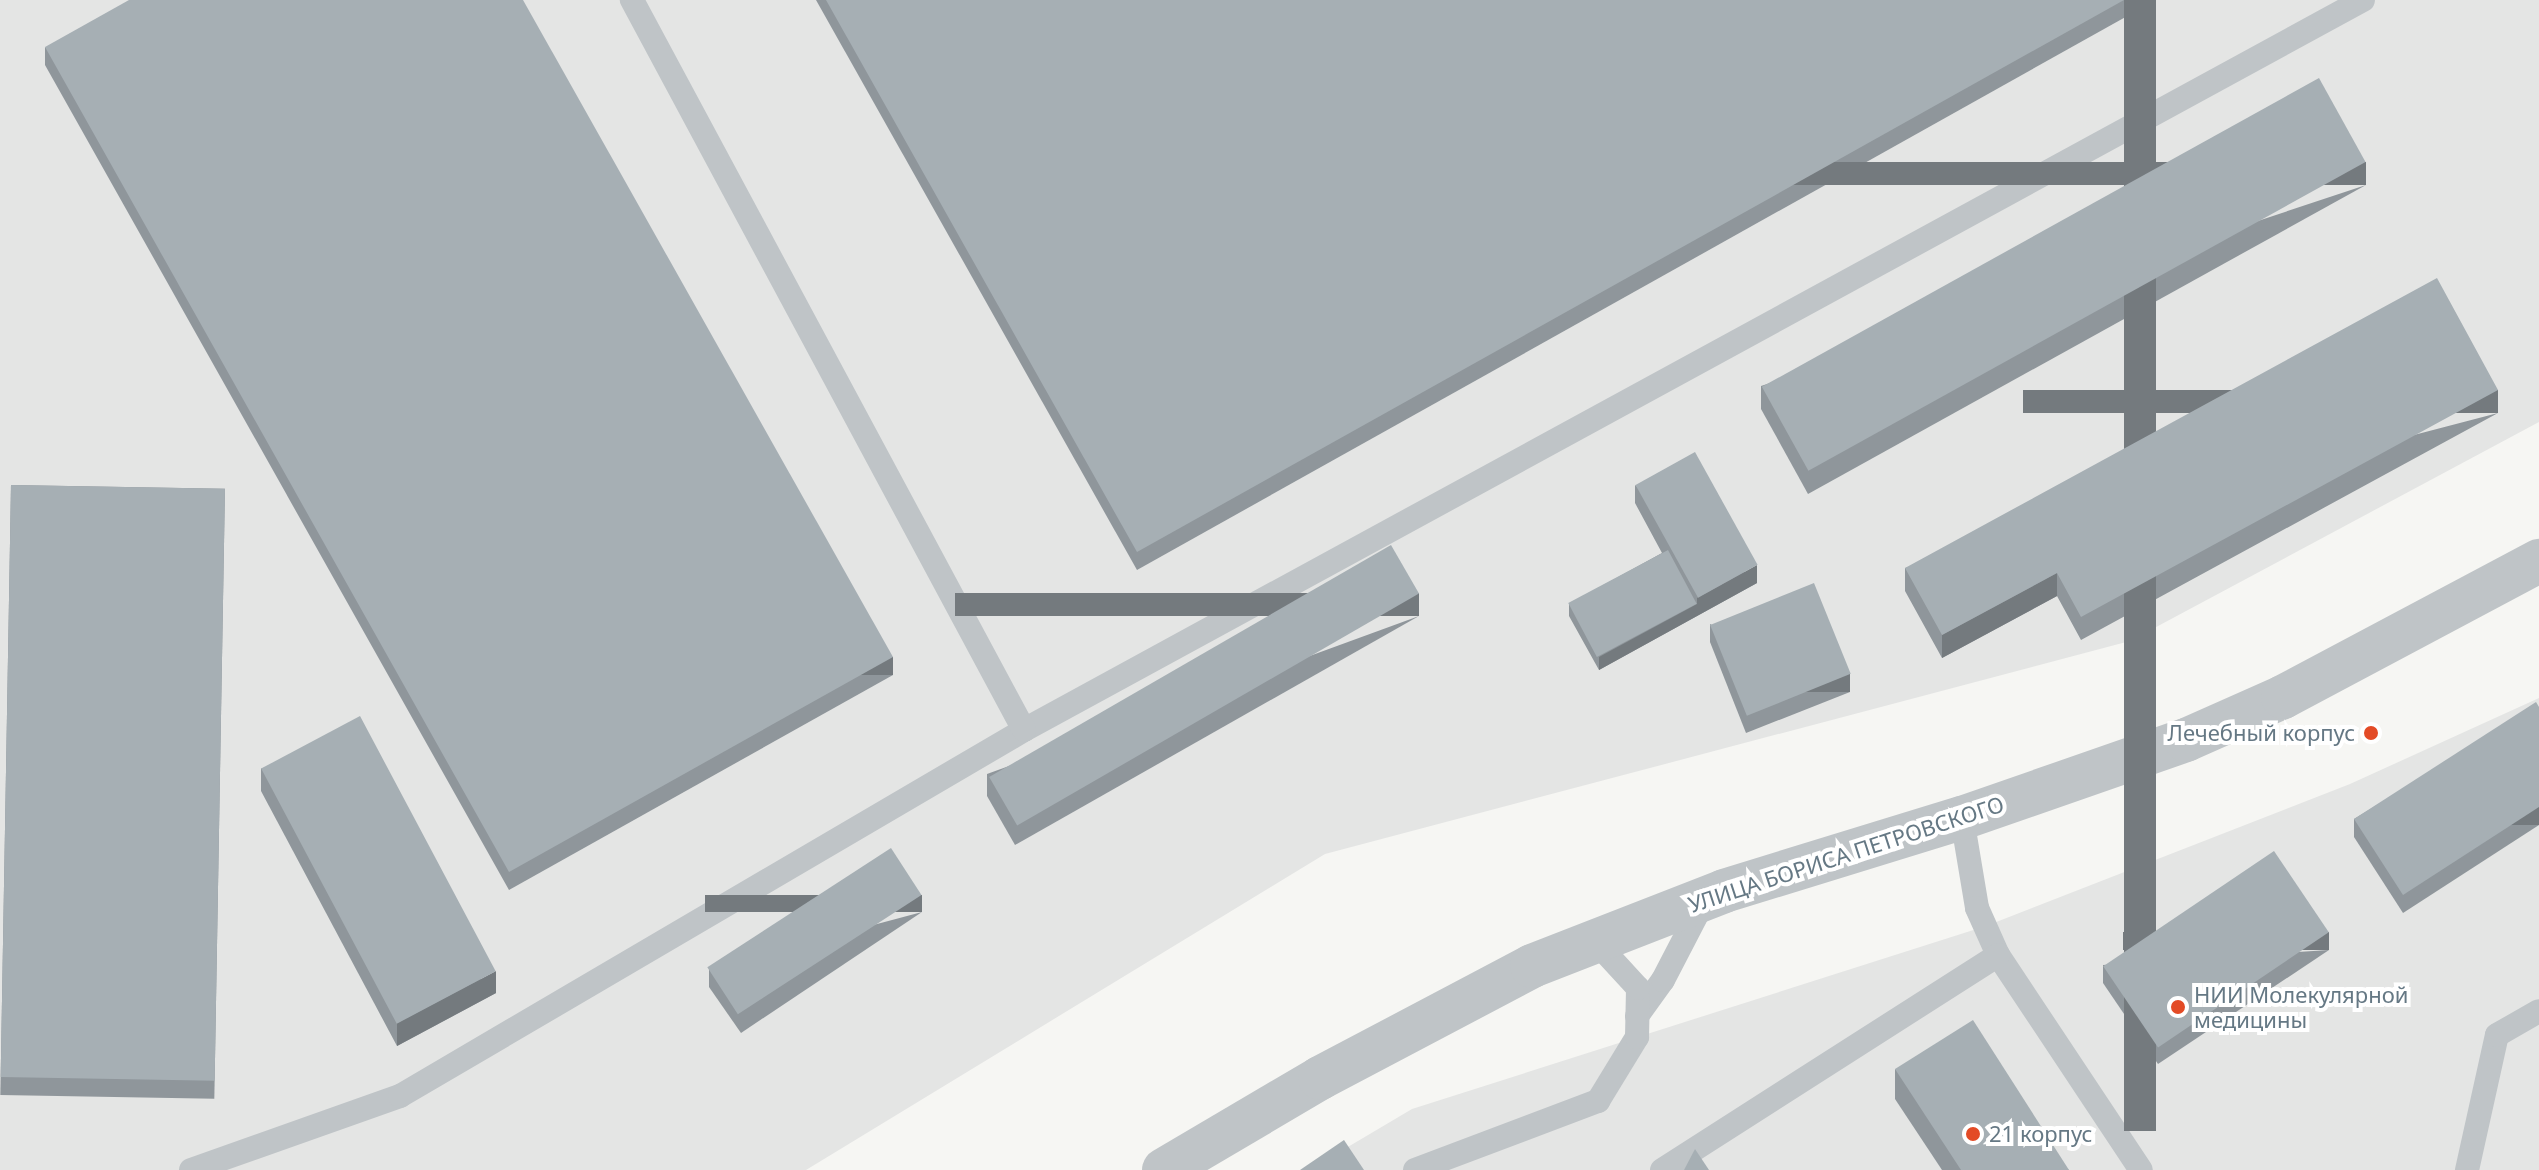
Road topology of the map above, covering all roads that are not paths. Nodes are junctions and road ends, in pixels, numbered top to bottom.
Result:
1 (632, 0) edge
2 (2363, 0) edge
3 (2539, 561) edge
4 (1024, 730) junction
5 (1962, 818) junction
6 (1706, 897) junction
7 (1593, 939) junction
8 (1998, 955) junction
9 (2539, 1011) edge
10 (1637, 1016) junction
11 (191, 1170) edge
12 (1164, 1170) edge
13 (1415, 1170) edge
14 (1662, 1170) edge
15 (2141, 1170) edge
16 (2467, 1170) edge

1 - 4 lane
2 - 4 lane
3 - 5 street, УЛИЦА БОРИСА ПЕТРОВСКОГО
4 - 11 lane
5 - 6 street, УЛИЦА БОРИСА ПЕТРОВСКОГО
5 - 8 lane
6 - 7 street, УЛИЦА БОРИСА ПЕТРОВСКОГО
6 - 10 lane
7 - 10 lane
7 - 12 street, УЛИЦА БОРИСА ПЕТРОВСКОГО
8 - 14 lane
8 - 15 lane
9 - 16 lane
10 - 13 lane

